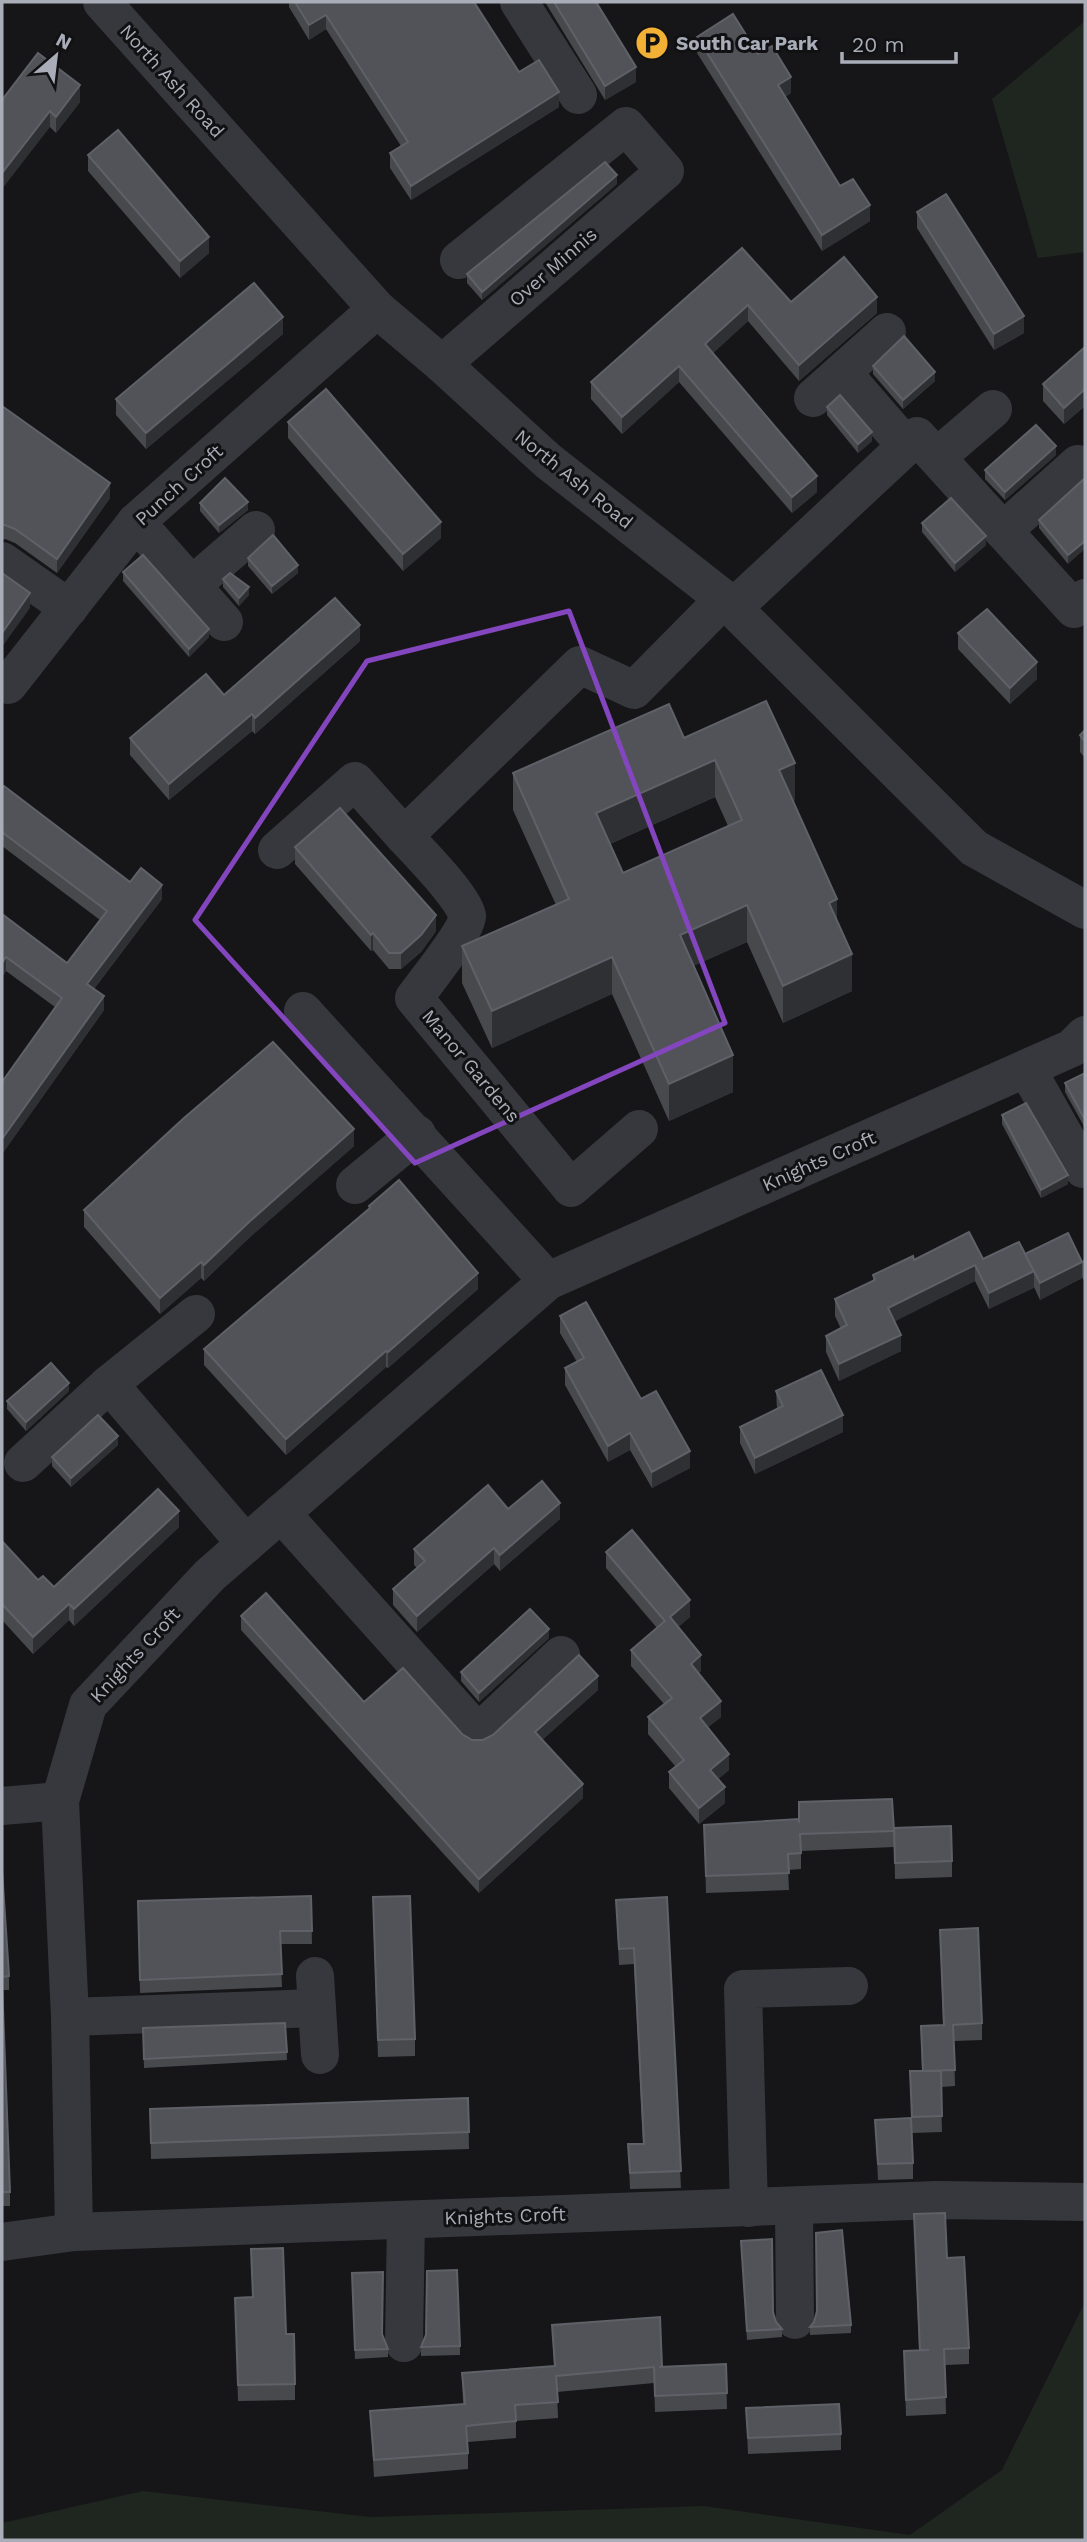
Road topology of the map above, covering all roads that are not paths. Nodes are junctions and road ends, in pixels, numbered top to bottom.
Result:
1 (102, 2) edge
2 (519, 2) edge
3 (578, 95) dead end
4 (459, 260) dead end
5 (377, 309) junction
6 (887, 332) dead end
7 (442, 364) junction
8 (842, 372) junction
9 (813, 398) dead end
10 (993, 409) dead end
11 (920, 446) junction
12 (1078, 464) dead end
13 (136, 522) junction
14 (256, 530) dead end
15 (1003, 531) junction
16 (2, 561) edge
17 (191, 586) junction
18 (1085, 598) edge
19 (728, 603) junction
20 (69, 608) junction
21 (224, 622) dead end
22 (8, 685) dead end
23 (404, 836) junction
24 (276, 850) dead end
25 (1085, 910) edge
26 (303, 1011) dead end
27 (1085, 1035) edge
28 (1027, 1069) junction
29 (639, 1129) dead end
30 (417, 1134) junction
31 (1083, 1169) dead end
32 (355, 1185) dead end
33 (548, 1281) junction
34 (196, 1314) dead end
35 (109, 1384) junction
36 (23, 1463) dead end
37 (281, 1513) junction
38 (246, 1544) junction
39 (561, 1655) dead end
40 (60, 1801) junction
41 (2, 1806) edge
42 (849, 1986) dead end
43 (70, 2017) junction
44 (320, 2055) dead end
45 (1085, 2202) edge
46 (794, 2206) junction
47 (749, 2208) junction
48 (406, 2220) junction
49 (74, 2232) junction
50 (2, 2242) edge
51 (795, 2320) dead end
52 (404, 2343) dead end

1 - 5 street, North Ash Road
2 - 3 street
4 - 7 street, Over Minnis
5 - 7 street, North Ash Road
5 - 13 street, Punch Croft
6 - 8 street
7 - 19 street, North Ash Road
8 - 9 street
8 - 11 street
10 - 11 street
11 - 15 street
11 - 19 street
12 - 15 street
13 - 17 street
13 - 20 street, Punch Croft
14 - 17 street
15 - 18 street
16 - 20 street
17 - 21 street
19 - 23 street
19 - 25 street, North Ash Road
20 - 22 street, Punch Croft
23 - 24 street, Manor Gardens
23 - 29 street, Manor Gardens
26 - 30 street
27 - 28 street, Knights Croft
28 - 31 street
28 - 33 street, Knights Croft
30 - 32 street
30 - 33 street
33 - 37 street, Knights Croft
34 - 35 street
35 - 36 street
35 - 38 street
37 - 38 street, Knights Croft
37 - 39 street
38 - 40 street, Knights Croft
40 - 41 street
40 - 43 street, Knights Croft
42 - 47 street
43 - 44 street
43 - 49 street, Knights Croft
45 - 46 street, Knights Croft
46 - 47 street, Knights Croft
46 - 51 street
47 - 48 street, Knights Croft
48 - 49 street, Knights Croft
48 - 52 street
49 - 50 street, Knights Croft

